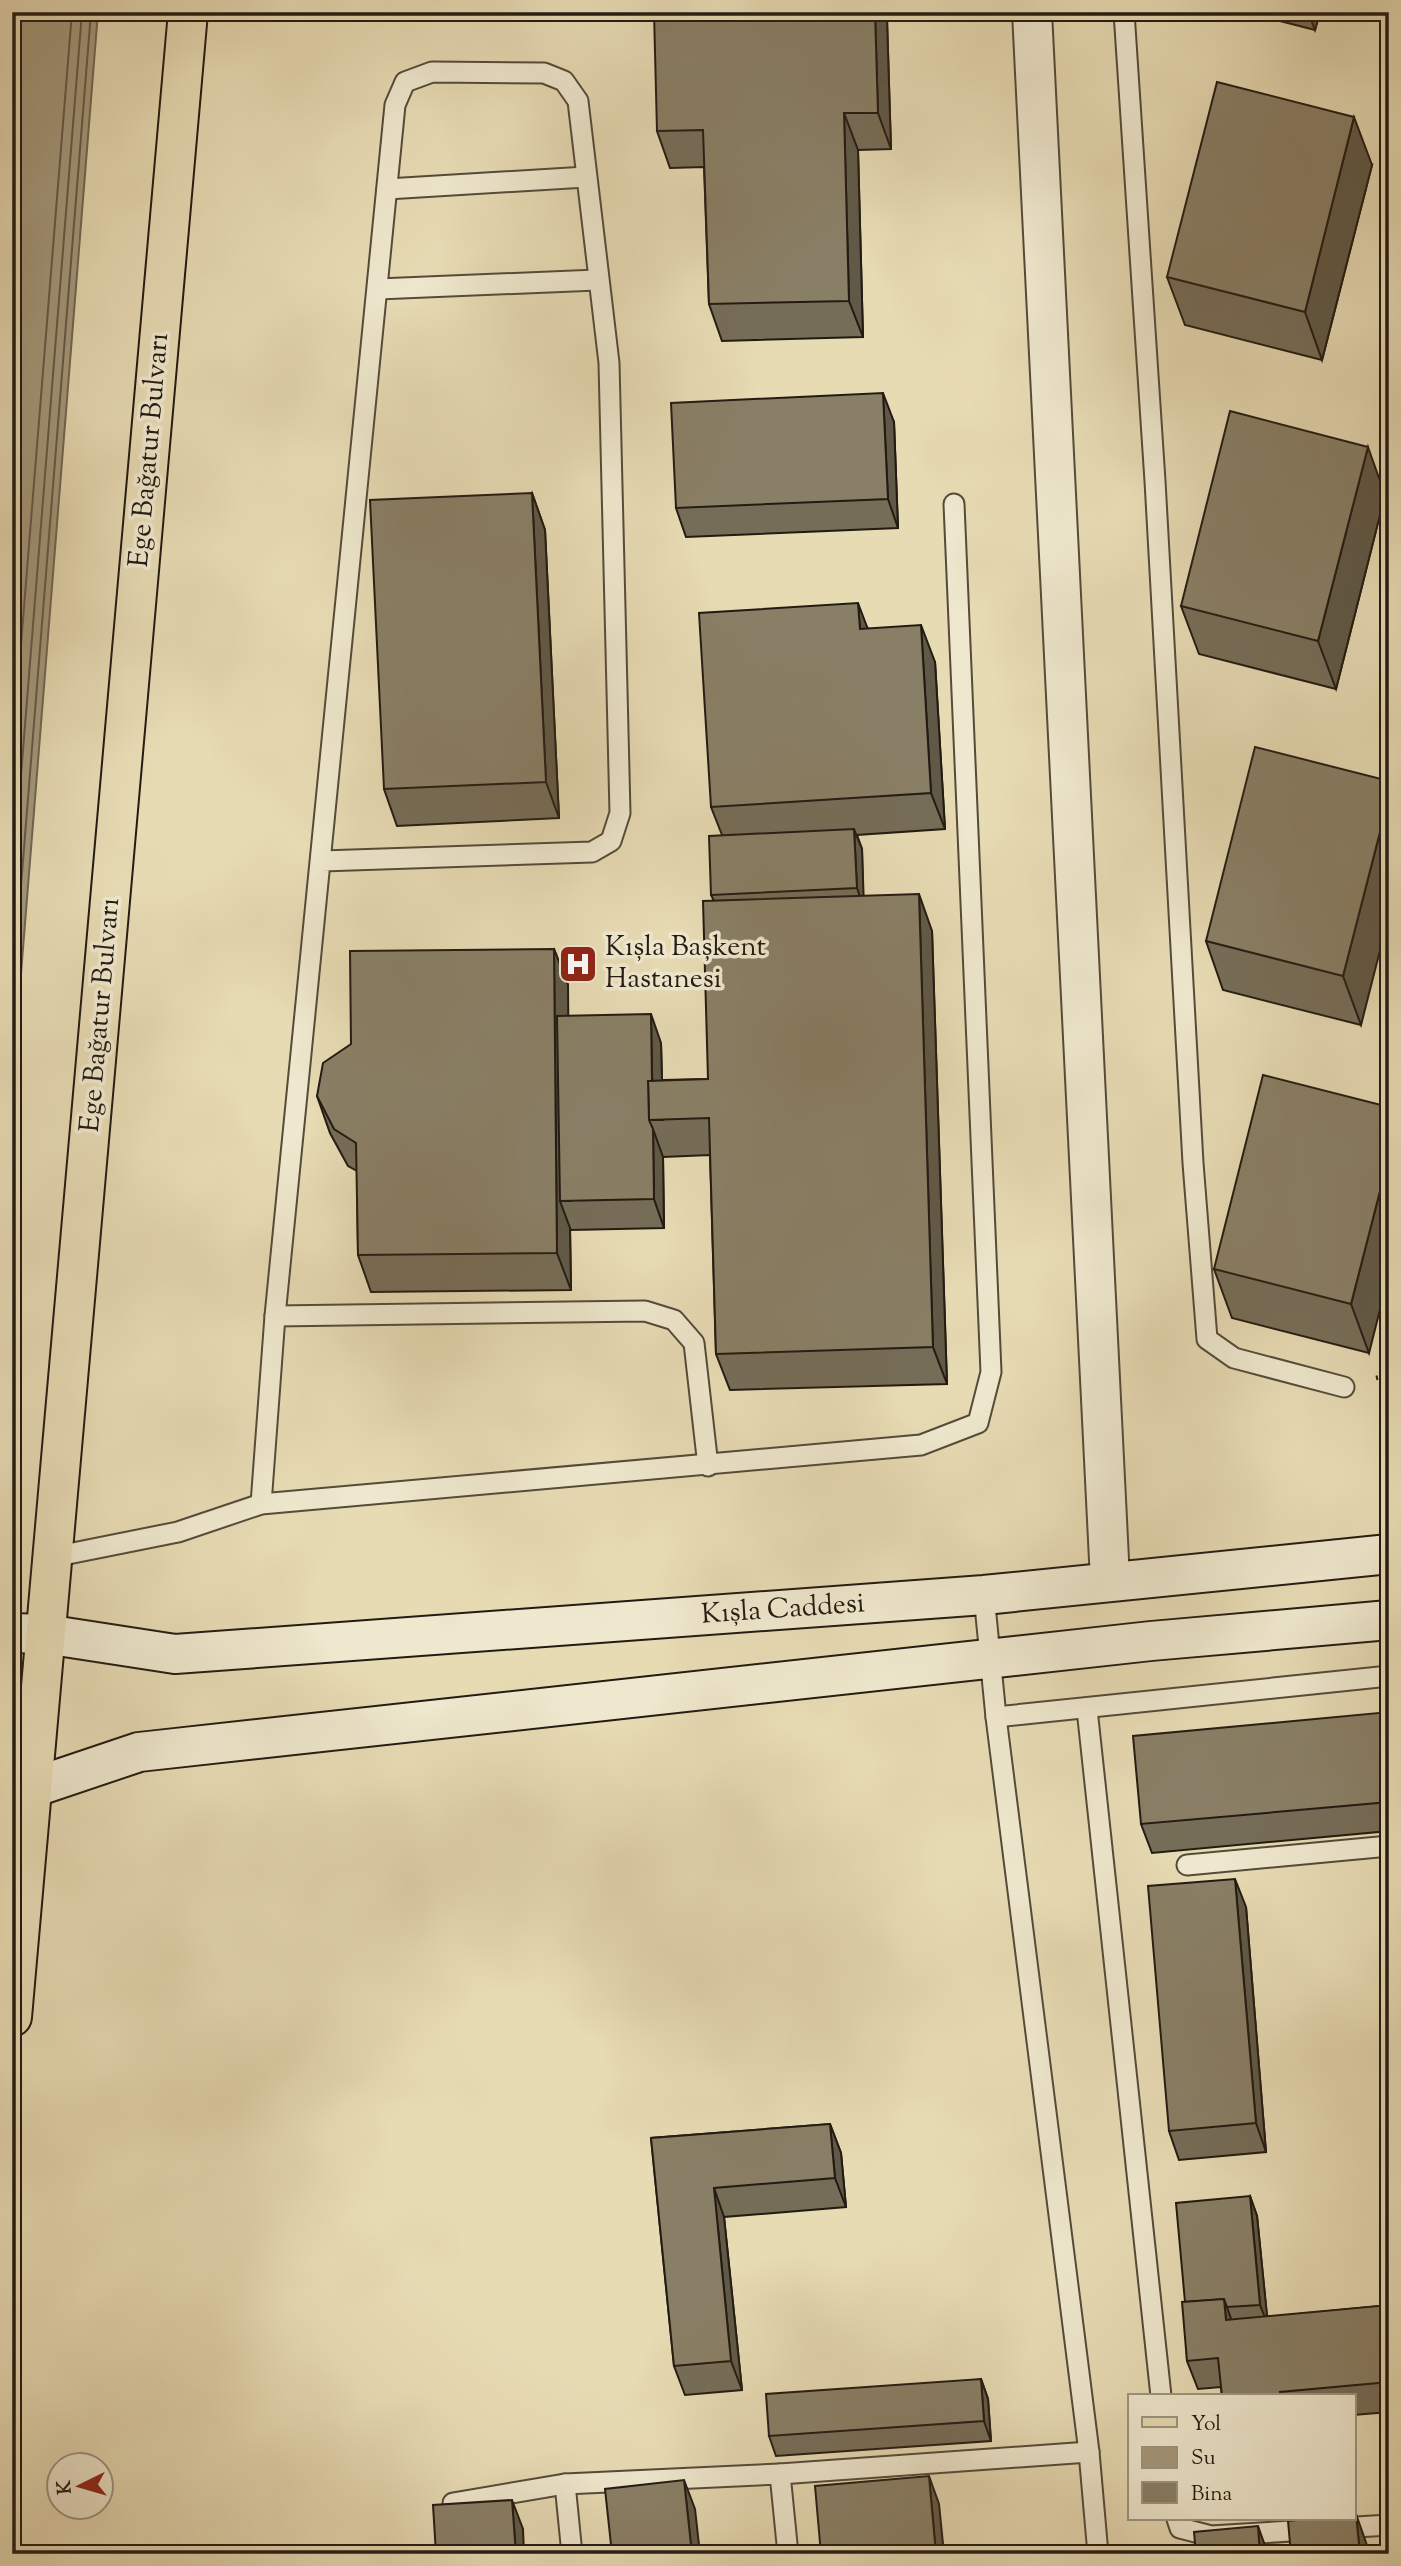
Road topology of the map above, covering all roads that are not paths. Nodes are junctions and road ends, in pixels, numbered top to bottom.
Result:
1 (188, 12) edge
2 (1032, 12) edge
3 (1124, 12) edge
4 (586, 177) junction
5 (387, 189) junction
6 (597, 280) junction
7 (378, 289) junction
8 (954, 504) dead end
9 (322, 861) junction
10 (275, 1316) junction
11 (1344, 1387) dead end
12 (708, 1466) junction
13 (261, 1504) junction
14 (1389, 1554) edge
15 (53, 1557) junction
16 (1110, 1580) junction
17 (984, 1595) junction
18 (1389, 1620) edge
19 (29, 1634) edge
20 (990, 1659) junction
21 (1389, 1676) edge
22 (1087, 1709) junction
23 (996, 1717) junction
24 (22, 1794) edge
25 (1389, 1846) edge
26 (1187, 1866) dead end
27 (12, 2017) edge
28 (1161, 2394) edge
29 (1089, 2452) junction
30 (780, 2474) junction
31 (565, 2484) junction
32 (453, 2503) edge
33 (1177, 2520) edge
34 (1389, 2525) edge
35 (572, 2554) edge
36 (788, 2554) edge
37 (1098, 2554) edge

1 - 15 main road, Ege Bağatur Bulvarı
2 - 16 main road
3 - 11 lane
4 - 5 lane
4 - 5 lane
4 - 6 lane
5 - 7 lane
6 - 7 lane
6 - 9 lane
7 - 9 lane
8 - 12 lane
9 - 10 lane
10 - 12 lane
10 - 13 lane
12 - 13 lane
13 - 15 lane
14 - 16 main road, Kışla Caddesi
15 - 19 main road, Ege Bağatur Bulvarı
16 - 17 main road, Kışla Caddesi
17 - 19 main road, Kışla Caddesi
17 - 20 lane
18 - 20 main road
19 - 24 main road, Ege Bağatur Bulvarı
20 - 23 lane
20 - 24 main road
21 - 22 lane
22 - 23 lane
22 - 28 lane
23 - 29 lane
24 - 27 main road, Ege Bağatur Bulvarı
25 - 26 lane
29 - 30 lane
29 - 37 lane
30 - 31 lane
30 - 36 lane
31 - 32 lane
31 - 35 lane
33 - 34 lane

